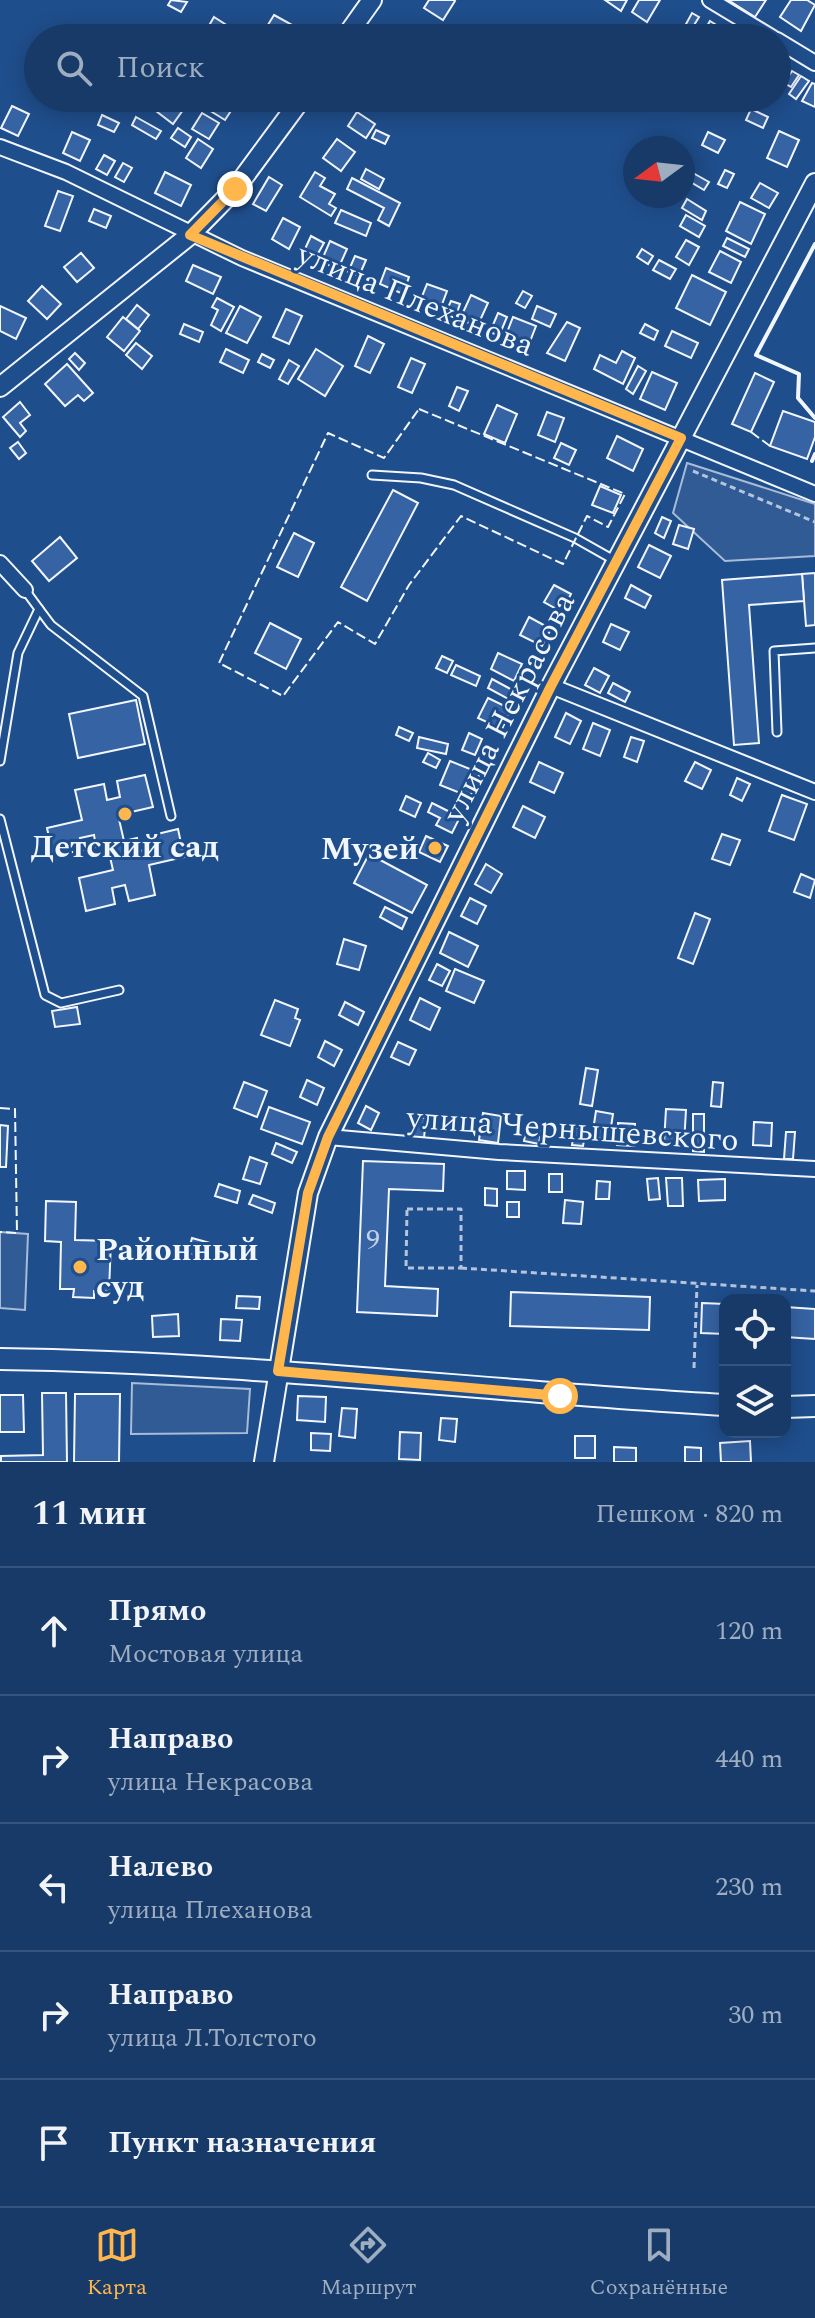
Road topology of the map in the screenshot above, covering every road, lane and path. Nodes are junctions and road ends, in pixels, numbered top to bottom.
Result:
1 (372, 0) edge
2 (710, 0) edge
3 (355, 24) edge
4 (750, 24) edge
5 (791, 49) edge
6 (815, 63) edge
7 (292, 112) edge
8 (0, 147) edge
9 (815, 183) edge
10 (190, 235) junction
11 (0, 387) edge
12 (681, 438) junction
13 (693, 471) dead end
14 (372, 475) dead end
15 (815, 494) edge
16 (815, 522) edge
17 (616, 561) junction
18 (0, 563) edge
19 (25, 590) joint
20 (39, 609) junction
21 (815, 648) edge
22 (551, 686) junction
23 (777, 732) dead end
24 (0, 761) edge
25 (815, 792) edge
26 (171, 816) dead end
27 (0, 819) edge
28 (119, 990) dead end
29 (328, 1137) junction
30 (815, 1169) edge
31 (461, 1268) junction
32 (697, 1285) junction
33 (815, 1291) edge
34 (0, 1359) edge
35 (694, 1368) dead end
36 (278, 1371) junction
37 (719, 1405) edge
38 (815, 1406) edge
39 (791, 1407) edge
40 (264, 1462) edge

1 - 3 street
2 - 4 street
5 - 6 street
7 - 10 street
8 - 10 street, улица Плеханова
9 - 12 street, улица Некрасова
10 - 11 street
10 - 12 street, улица Плеханова
12 - 15 street, улица Плеханова
12 - 17 street, улица Некрасова
13 - 16 path
14 - 17 lane
17 - 22 street, улица Некрасова
18 - 19 street
19 - 20 lane
20 - 24 lane
20 - 26 lane
21 - 23 lane
22 - 25 street
22 - 29 street, улица Некрасова
27 - 28 lane
29 - 30 street, улица Чернышевского
29 - 36 street, улица Некрасова
31 - 31 path
31 - 32 path
32 - 33 path
32 - 35 path
34 - 36 main road
36 - 37 main road
36 - 40 street, улица Некрасова
38 - 39 main road

